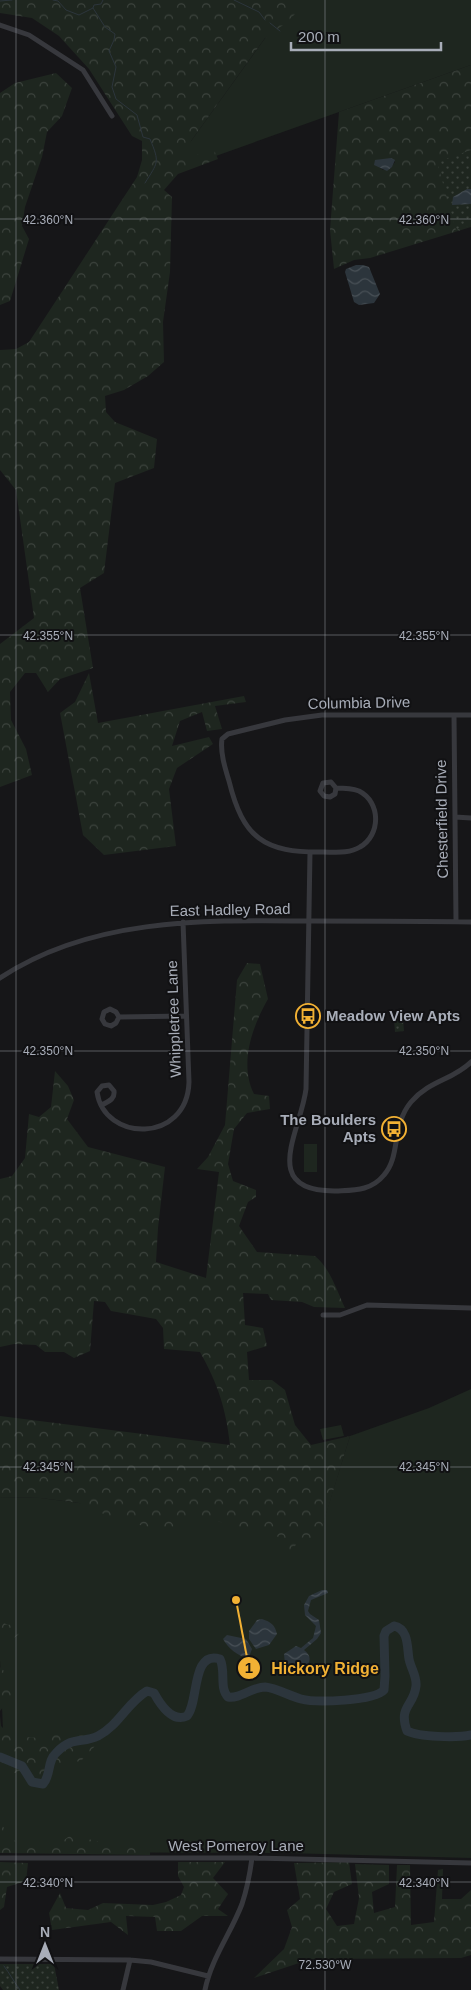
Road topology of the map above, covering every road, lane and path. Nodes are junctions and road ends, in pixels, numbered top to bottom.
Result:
1 (0, 25) edge
2 (112, 116) dead end
3 (454, 715) junction
4 (471, 715) edge
5 (336, 788) dead end
6 (455, 817) junction
7 (471, 818) edge
8 (310, 852) junction
9 (309, 921) junction
10 (456, 921) junction
11 (183, 922) junction
12 (471, 922) edge
13 (0, 978) edge
14 (186, 1016) junction
15 (118, 1017) dead end
16 (471, 1062) edge
17 (102, 1105) dead end
18 (471, 1308) edge
19 (323, 1315) dead end
20 (0, 1858) edge
21 (252, 1858) junction
22 (471, 1862) edge
23 (0, 1959) edge
24 (130, 1960) junction
25 (208, 1976) junction
26 (123, 1990) edge
27 (205, 1990) edge

1 - 2 street
3 - 4 street, Columbia Drive
3 - 6 street, Chesterfield Drive
3 - 8 street, Columbia Drive
5 - 8 street
6 - 7 street
6 - 10 street, Chesterfield Drive
8 - 9 street
9 - 10 street, East Hadley Road
9 - 11 street, East Hadley Road
9 - 16 street
10 - 12 street, East Hadley Road
11 - 13 street, East Hadley Road
11 - 14 street, Whippletree Lane
14 - 15 street
14 - 17 street, Whippletree Lane
18 - 19 street
20 - 21 street, West Pomeroy Lane
21 - 22 street, West Pomeroy Lane
21 - 25 street
23 - 24 street
24 - 25 street
24 - 26 street
25 - 27 street

